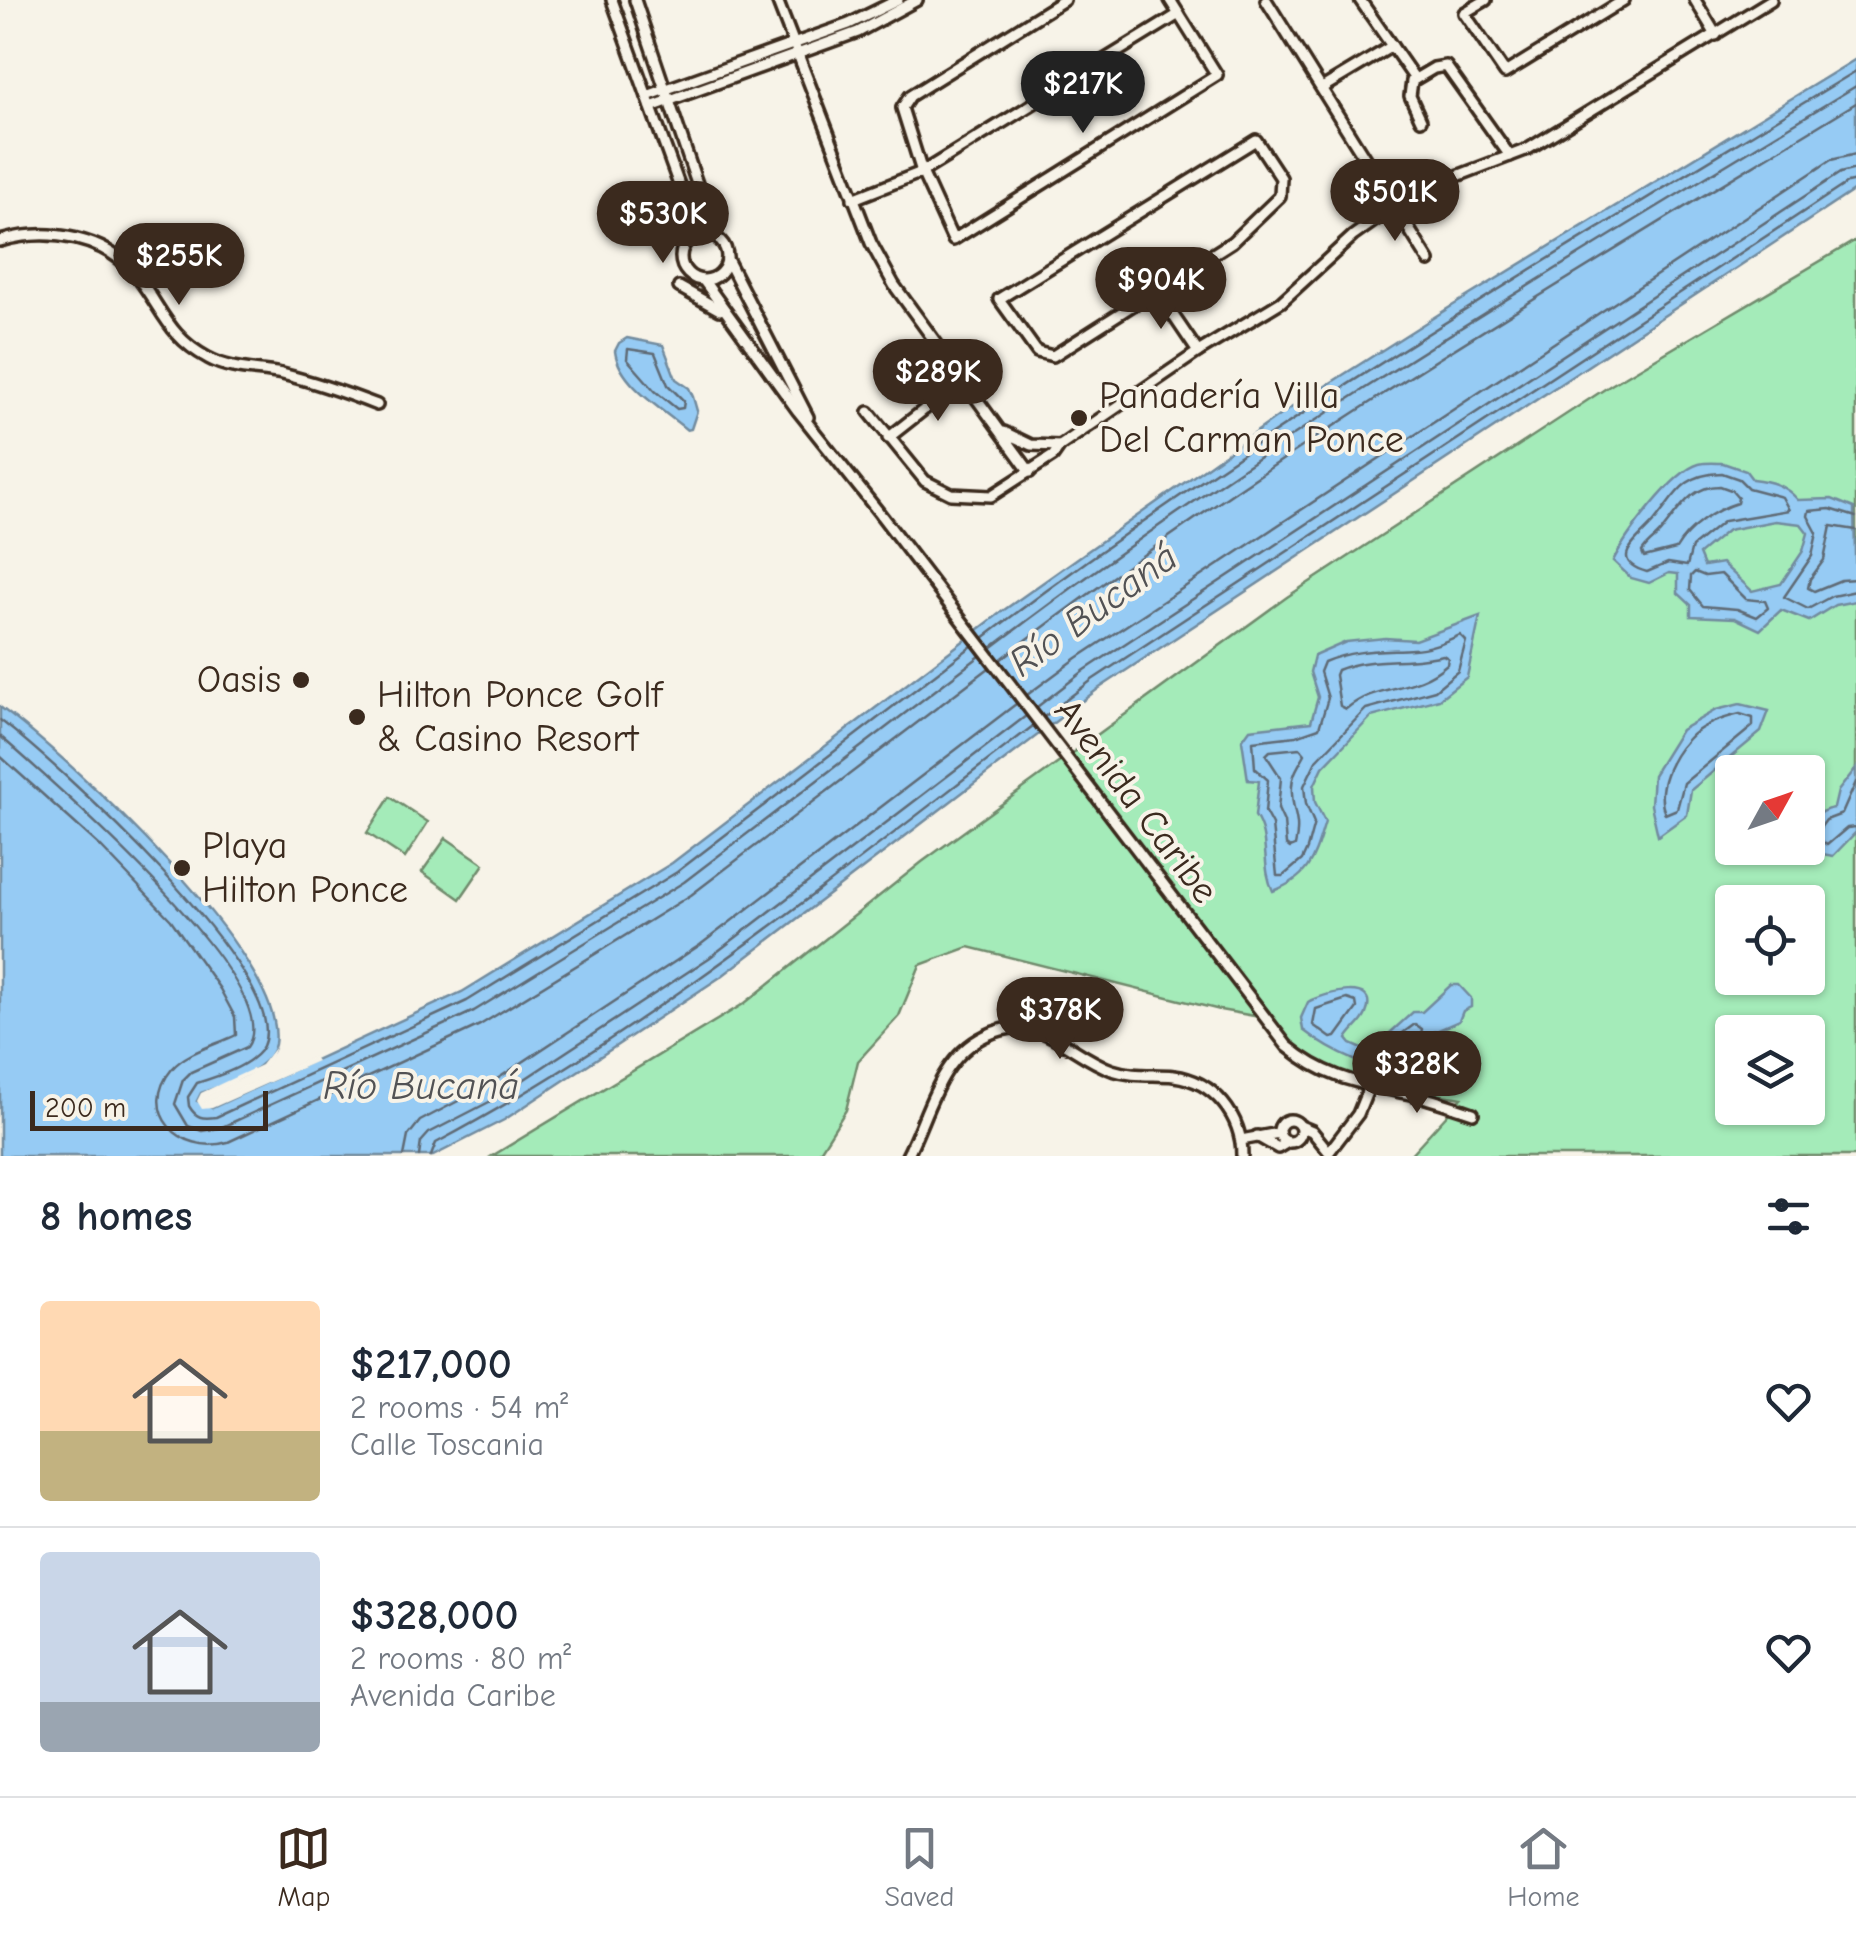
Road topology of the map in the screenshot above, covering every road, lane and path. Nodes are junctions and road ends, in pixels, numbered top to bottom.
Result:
1 (612, 0) edge
2 (635, 0) edge
3 (777, 0) edge
4 (898, 0) edge
5 (917, 0) edge
6 (1064, 0) edge
7 (1170, 0) edge
8 (1266, 0) edge
9 (1360, 0) edge
10 (1486, 0) edge
11 (1624, 0) edge
12 (1695, 0) edge
13 (1771, 0) edge
14 (1179, 14) junction
15 (1716, 35) junction
16 (792, 42) junction
17 (1392, 46) junction
18 (797, 53) junction
19 (1416, 78) junction
20 (1322, 88) junction
21 (667, 89) junction
22 (647, 96) junction
23 (671, 101) junction
24 (651, 108) junction
25 (1421, 120) dead end
26 (1510, 156) junction
27 (922, 172) junction
28 (853, 199) junction
29 (1394, 207) junction
30 (715, 237) junction
31 (0, 240) edge
32 (684, 246) junction
33 (727, 260) junction
34 (1429, 261) dead end
35 (704, 281) junction
36 (679, 287) dead end
37 (1156, 290) junction
38 (728, 316) junction
39 (1198, 352) junction
40 (963, 379) junction
41 (377, 405) dead end
42 (869, 412) dead end
43 (1002, 431) junction
44 (816, 432) junction
45 (888, 438) junction
46 (1060, 446) junction
47 (1030, 472) junction
48 (1370, 1087) junction
49 (1473, 1113) dead end
50 (1300, 1126) junction
51 (1279, 1132) junction
52 (1256, 1136) junction
53 (1241, 1140) junction
54 (1288, 1142) junction
55 (1328, 1155) edge
56 (907, 1156) edge
57 (1242, 1156) edge

1 - 22 street
2 - 21 street
3 - 16 street
4 - 16 street
5 - 18 street
6 - 27 street
7 - 14 street
8 - 20 street
9 - 17 street
10 - 11 street
12 - 15 street
13 - 15 street
14 - 27 street
14 - 27 street
15 - 26 street
16 - 18 street
16 - 21 street
17 - 19 street
17 - 20 street
18 - 23 street
18 - 28 street
19 - 25 street
19 - 26 street
20 - 29 street
21 - 22 street
21 - 23 street
22 - 24 street
23 - 24 street
23 - 30 street
24 - 32 street
26 - 29 street
27 - 28 street
28 - 40 street
29 - 34 street
29 - 39 street
30 - 32 street
30 - 33 street
31 - 41 street
32 - 35 street
33 - 35 street
33 - 44 street, Avenida Caribe
35 - 38 street, Avenida Caribe
36 - 38 street
37 - 37 street
37 - 39 street
38 - 44 street, Avenida Caribe
39 - 46 street
40 - 43 street
40 - 45 street
42 - 45 street
43 - 46 street
43 - 47 street
44 - 48 street, Avenida Caribe
45 - 47 street
46 - 47 street
48 - 49 street, Avenida Caribe
48 - 55 street
50 - 51 street
50 - 54 street
50 - 55 street
51 - 52 street
51 - 54 street
52 - 53 street
52 - 54 street
53 - 56 street
53 - 57 street

